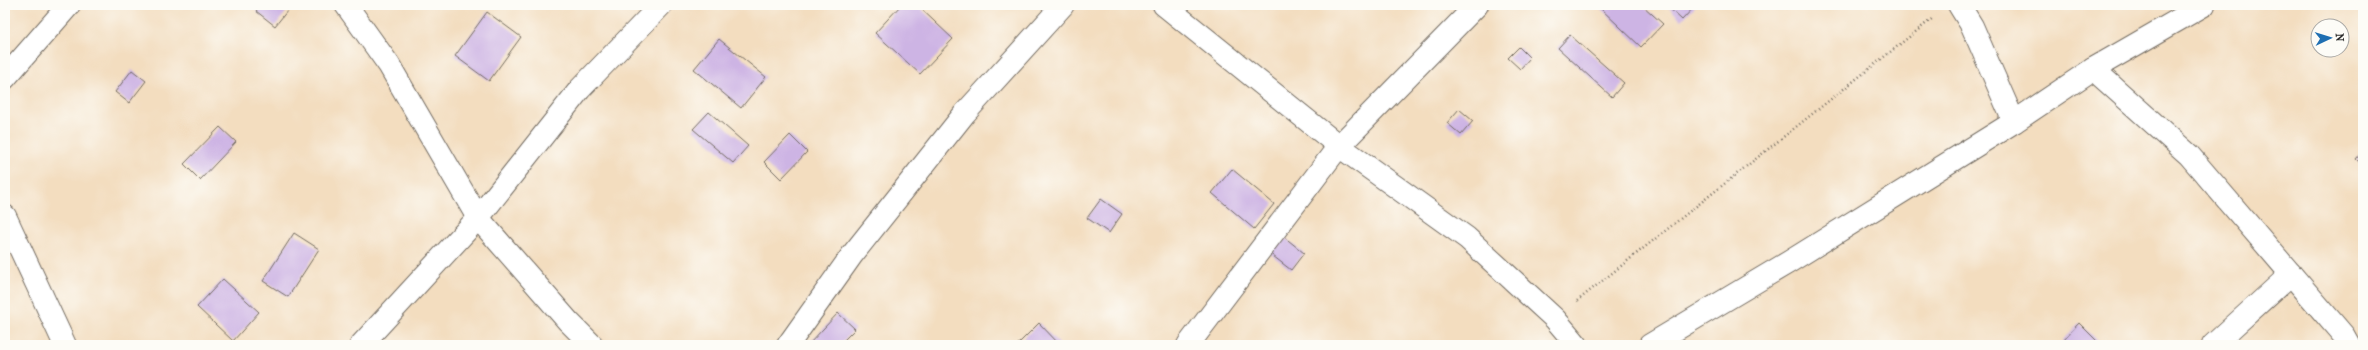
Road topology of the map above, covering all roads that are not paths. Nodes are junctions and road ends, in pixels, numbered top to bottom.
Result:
1 (69, 5) edge
2 (346, 5) edge
3 (661, 5) edge
4 (1063, 5) edge
5 (1164, 5) edge
6 (1477, 5) edge
7 (1959, 5) edge
8 (2204, 5) edge
9 (2093, 69) junction
10 (5, 78) edge
11 (2014, 122) junction
12 (1339, 146) junction
13 (5, 216) edge
14 (478, 218) junction
15 (2291, 274) junction
16 (65, 345) edge
17 (361, 345) edge
18 (592, 345) edge
19 (788, 345) edge
20 (1188, 345) edge
21 (1577, 345) edge
22 (1650, 345) edge
23 (2213, 345) edge
24 (2349, 345) edge

1 - 10 street
2 - 14 street
3 - 14 street
4 - 19 street
5 - 12 street
6 - 12 street
7 - 11 street
8 - 9 street
9 - 11 street
9 - 15 street
11 - 22 street
12 - 20 street
12 - 21 street
13 - 16 street
14 - 17 street
14 - 18 street
15 - 23 street
15 - 24 street

